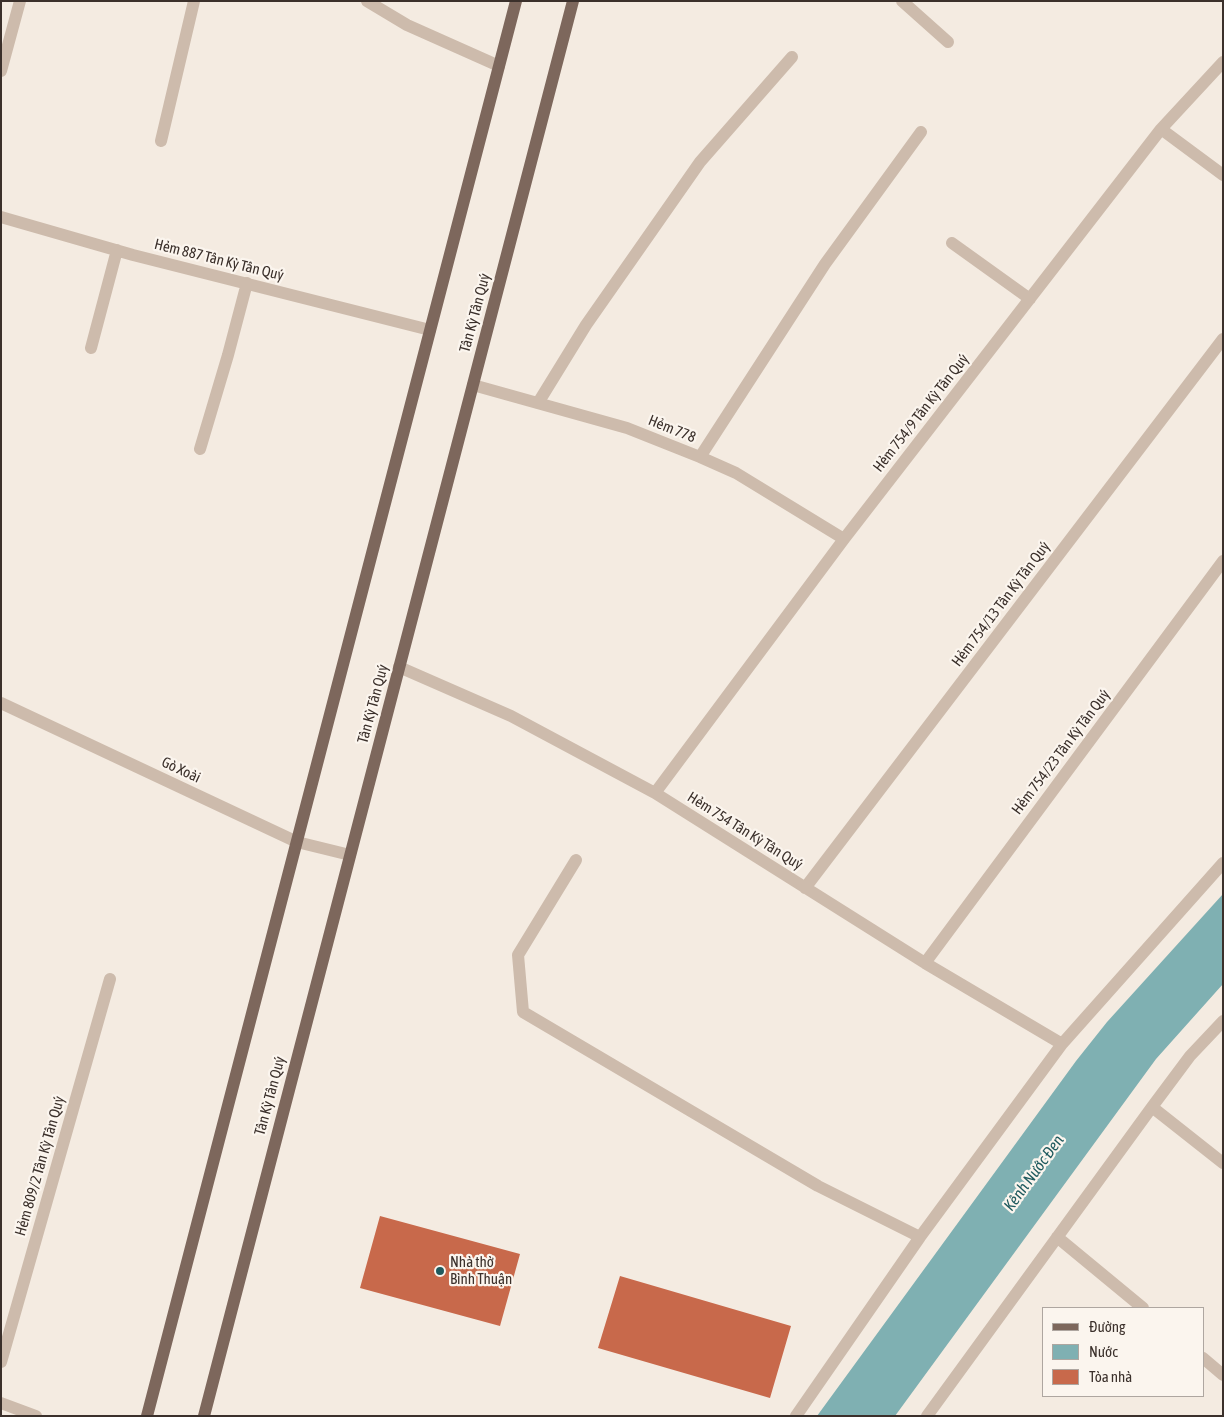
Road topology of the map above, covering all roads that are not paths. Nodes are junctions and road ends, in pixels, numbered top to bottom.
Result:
1 (20, 1) edge
2 (194, 1) edge
3 (367, 1) edge
4 (516, 1) edge
5 (573, 1) edge
6 (902, 1) edge
7 (948, 42) dead end
8 (792, 57) dead end
9 (1223, 62) edge
10 (499, 66) junction
11 (1, 71) edge
12 (1161, 129) junction
13 (921, 132) dead end
14 (160, 141) dead end
15 (1223, 175) edge
16 (1, 217) edge
17 (952, 242) dead end
18 (117, 250) junction
19 (247, 283) junction
20 (1030, 299) junction
21 (430, 330) junction
22 (1223, 339) edge
23 (91, 348) dead end
24 (473, 386) junction
25 (538, 403) junction
26 (200, 449) dead end
27 (700, 458) junction
28 (844, 539) junction
29 (1223, 561) edge
30 (399, 667) junction
31 (1, 703) edge
32 (655, 793) junction
33 (297, 842) junction
34 (350, 855) junction
35 (576, 860) dead end
36 (1223, 863) edge
37 (805, 888) junction
38 (925, 963) junction
39 (110, 980) dead end
40 (1223, 1021) edge
41 (1062, 1044) junction
42 (1152, 1107) junction
43 (1223, 1163) edge
44 (920, 1236) junction
45 (1057, 1237) junction
46 (1142, 1307) edge
47 (1204, 1359) edge
48 (1, 1362) edge
49 (1223, 1375) edge
50 (1, 1403) edge
51 (36, 1416) edge
52 (146, 1416) edge
53 (204, 1416) edge
54 (796, 1416) edge
55 (926, 1416) edge

1 - 11 street
2 - 14 street
3 - 10 street
4 - 10 main road
5 - 24 main road, Tân Kỳ Tân Quý
6 - 7 street
8 - 25 street
9 - 12 street, Hẻm 754/9 Tân Kỳ Tân Quý
10 - 21 main road
12 - 15 street
12 - 20 street, Hẻm 754/9 Tân Kỳ Tân Quý
13 - 27 street
16 - 18 street, Hẻm 887 Tân Kỳ Tân Quý
17 - 20 street
18 - 19 street, Hẻm 887 Tân Kỳ Tân Quý
18 - 23 street
19 - 21 street, Hẻm 887 Tân Kỳ Tân Quý
19 - 26 street
20 - 28 street, Hẻm 754/9 Tân Kỳ Tân Quý
21 - 33 main road
22 - 37 street, Hẻm 754/13 Tân Kỳ Tân Quý
24 - 25 street, Hẻm 778
24 - 30 main road, Tân Kỳ Tân Quý
25 - 27 street, Hẻm 778
27 - 28 street, Hẻm 778
28 - 32 street, Hẻm 754/9 Tân Kỳ Tân Quý
29 - 38 street, Hẻm 754/23 Tân Kỳ Tân Quý
30 - 32 street, Hẻm 754 Tân Kỳ Tân Quý
30 - 34 main road, Tân Kỳ Tân Quý
31 - 33 street, Gò Xoài
32 - 37 street, Hẻm 754 Tân Kỳ Tân Quý
33 - 34 street, Gò Xoài
33 - 52 main road
34 - 53 main road, Tân Kỳ Tân Quý
35 - 44 street
36 - 41 street
37 - 38 street, Hẻm 754 Tân Kỳ Tân Quý
38 - 41 street, Hẻm 754 Tân Kỳ Tân Quý
39 - 48 street, Hẻm 809/2 Tân Kỳ Tân Quý
40 - 42 street
41 - 44 street
42 - 43 street
42 - 45 street
44 - 54 street
45 - 46 street
45 - 55 street
47 - 49 street
50 - 51 street

